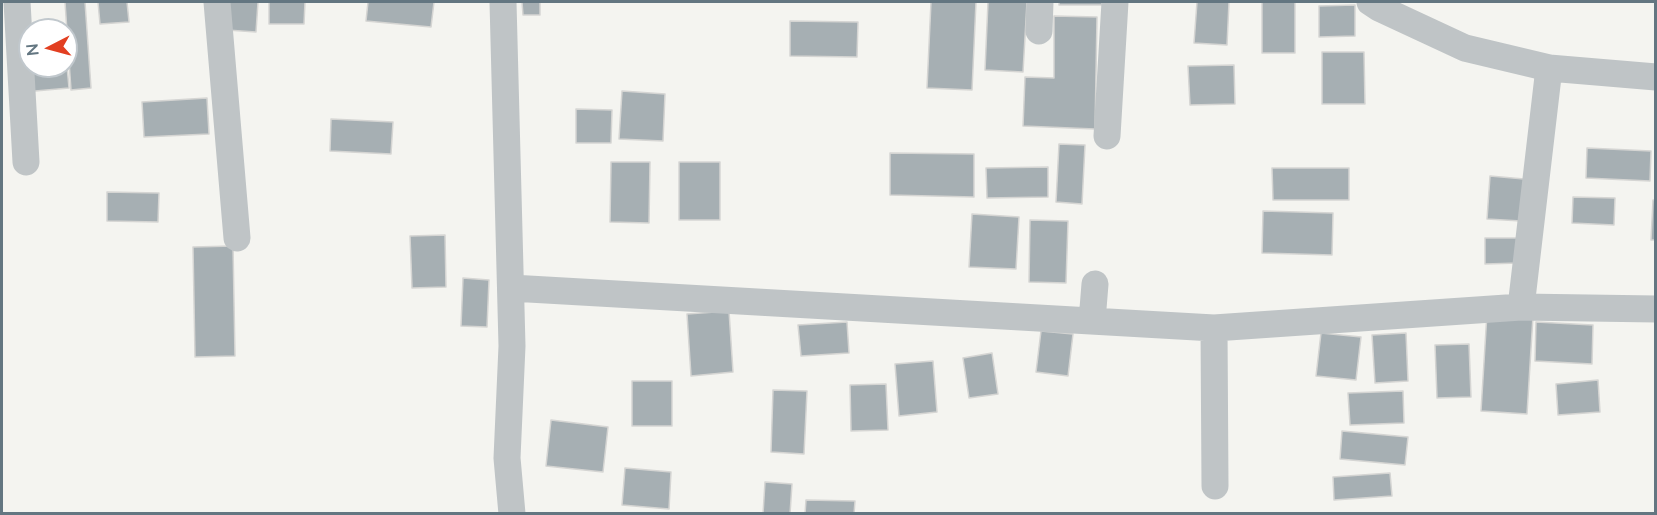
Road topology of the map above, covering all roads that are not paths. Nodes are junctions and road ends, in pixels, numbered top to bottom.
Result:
1 (17, 2) edge
2 (217, 2) edge
3 (503, 2) edge
4 (1040, 2) edge
5 (1115, 2) edge
6 (1370, 2) edge
7 (1039, 31) dead end
8 (1549, 69) junction
9 (1656, 77) edge
10 (1107, 136) dead end
11 (26, 162) dead end
12 (237, 238) dead end
13 (1095, 284) dead end
14 (511, 288) junction
15 (1521, 307) junction
16 (1656, 309) edge
17 (1092, 321) junction
18 (1214, 328) junction
19 (1215, 486) dead end
20 (512, 513) edge

1 - 11 street
2 - 12 street
3 - 14 street
4 - 7 street
5 - 10 street
6 - 8 street
8 - 9 street
8 - 15 street
13 - 17 street
14 - 17 street
14 - 20 street
15 - 16 street
15 - 18 street
17 - 18 street
18 - 19 street

